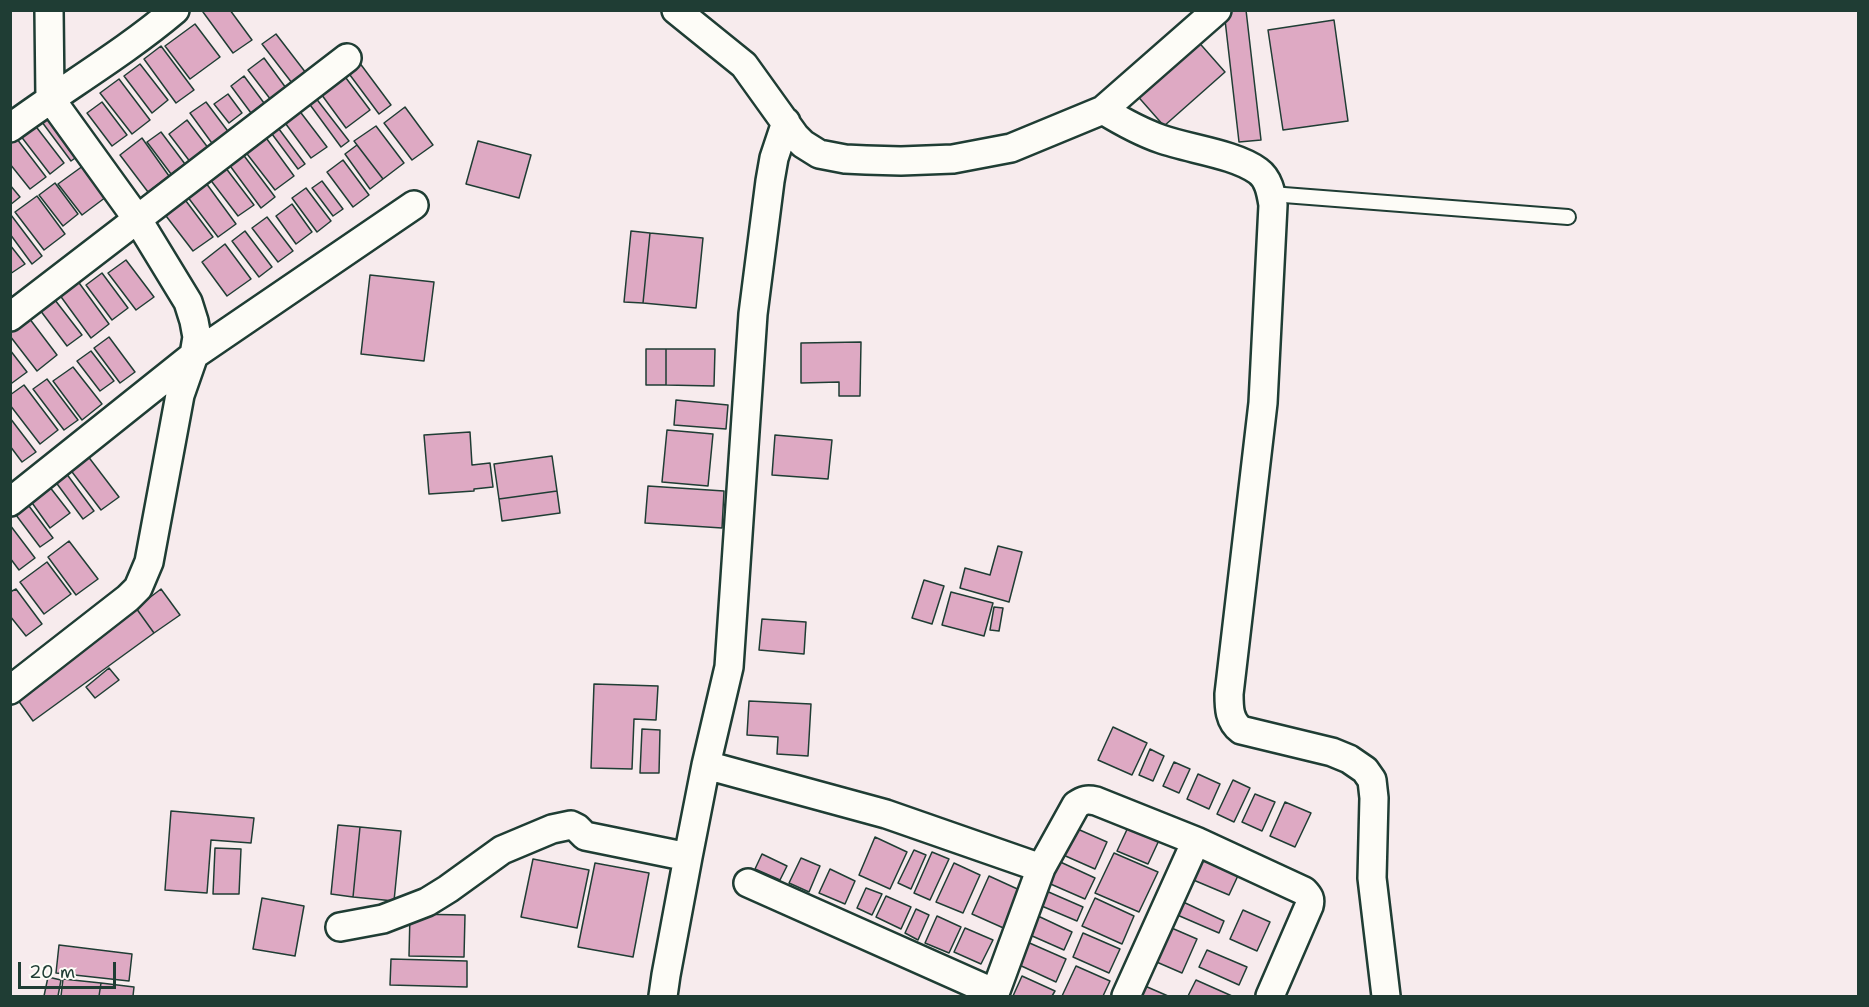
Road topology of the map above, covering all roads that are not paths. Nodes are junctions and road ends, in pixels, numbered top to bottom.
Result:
1 (49, 10) edge
2 (175, 10) edge
3 (676, 10) edge
4 (1217, 10) edge
5 (347, 58) dead end
6 (50, 99) junction
7 (1103, 110) junction
8 (786, 122) junction
9 (10, 128) edge
10 (1271, 194) junction
11 (414, 205) dead end
12 (1568, 217) dead end
13 (138, 220) junction
14 (10, 317) edge
15 (194, 355) junction
16 (10, 502) edge
17 (10, 690) edge
18 (706, 765) junction
19 (1196, 841) junction
20 (688, 857) junction
21 (1041, 868) junction
22 (748, 883) dead end
23 (340, 927) dead end
24 (994, 995) edge
25 (663, 996) edge
26 (1126, 996) edge
27 (1270, 996) edge
28 (1386, 996) edge

1 - 6 street
2 - 6 street
3 - 8 street
4 - 7 street
5 - 13 street
6 - 9 street
6 - 13 street
7 - 8 street
7 - 10 street
8 - 18 street
10 - 12 lane
10 - 28 street
11 - 15 street
13 - 14 street
13 - 15 street
15 - 16 street
15 - 17 street
18 - 20 street
18 - 21 street
19 - 21 street
19 - 26 street
19 - 27 street
20 - 23 street
20 - 25 street
21 - 24 street
22 - 24 street

